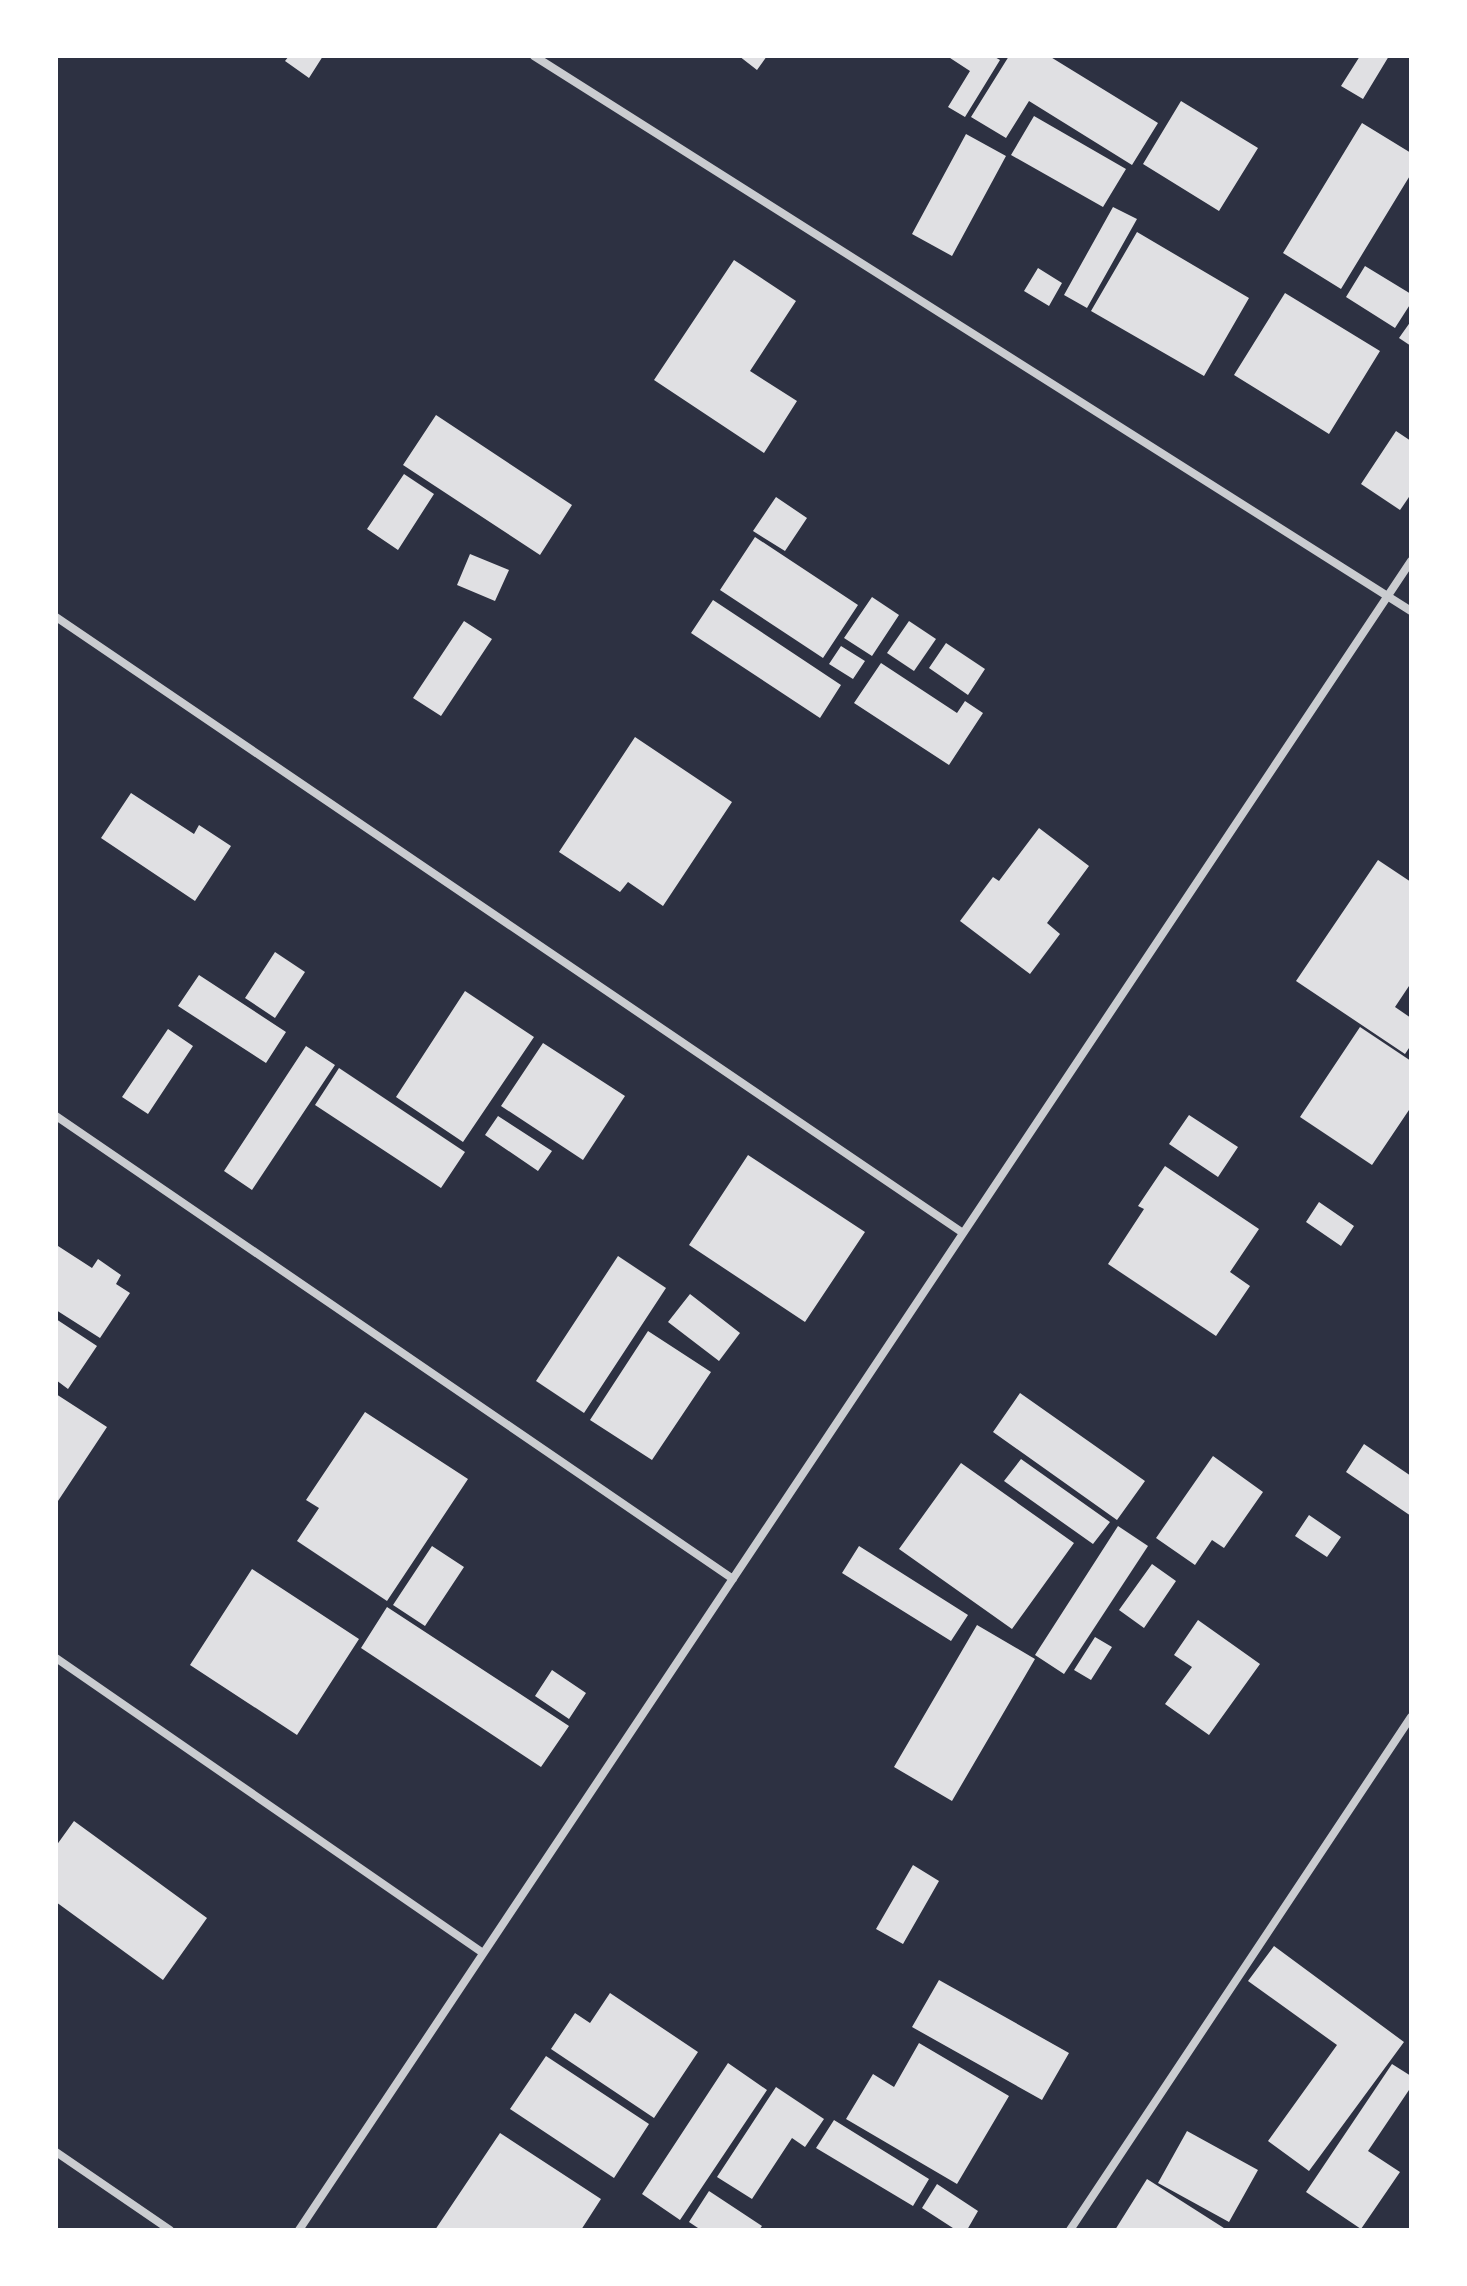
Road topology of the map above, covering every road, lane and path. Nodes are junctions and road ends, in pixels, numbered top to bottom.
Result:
1 (534, 56) edge
2 (1411, 561) edge
3 (1387, 596) junction
4 (1411, 611) edge
5 (56, 617) edge
6 (56, 1116) edge
7 (963, 1233) junction
8 (733, 1579) junction
9 (56, 1658) edge
10 (1411, 1717) edge
11 (483, 1953) junction
12 (56, 2152) edge
13 (170, 2230) edge
14 (299, 2230) edge
15 (1070, 2230) edge

1 - 3 street
2 - 3 street
3 - 4 street
3 - 7 street
5 - 7 street
6 - 8 street
7 - 8 street
8 - 11 street
9 - 11 street
10 - 15 street
11 - 14 street
12 - 13 street

